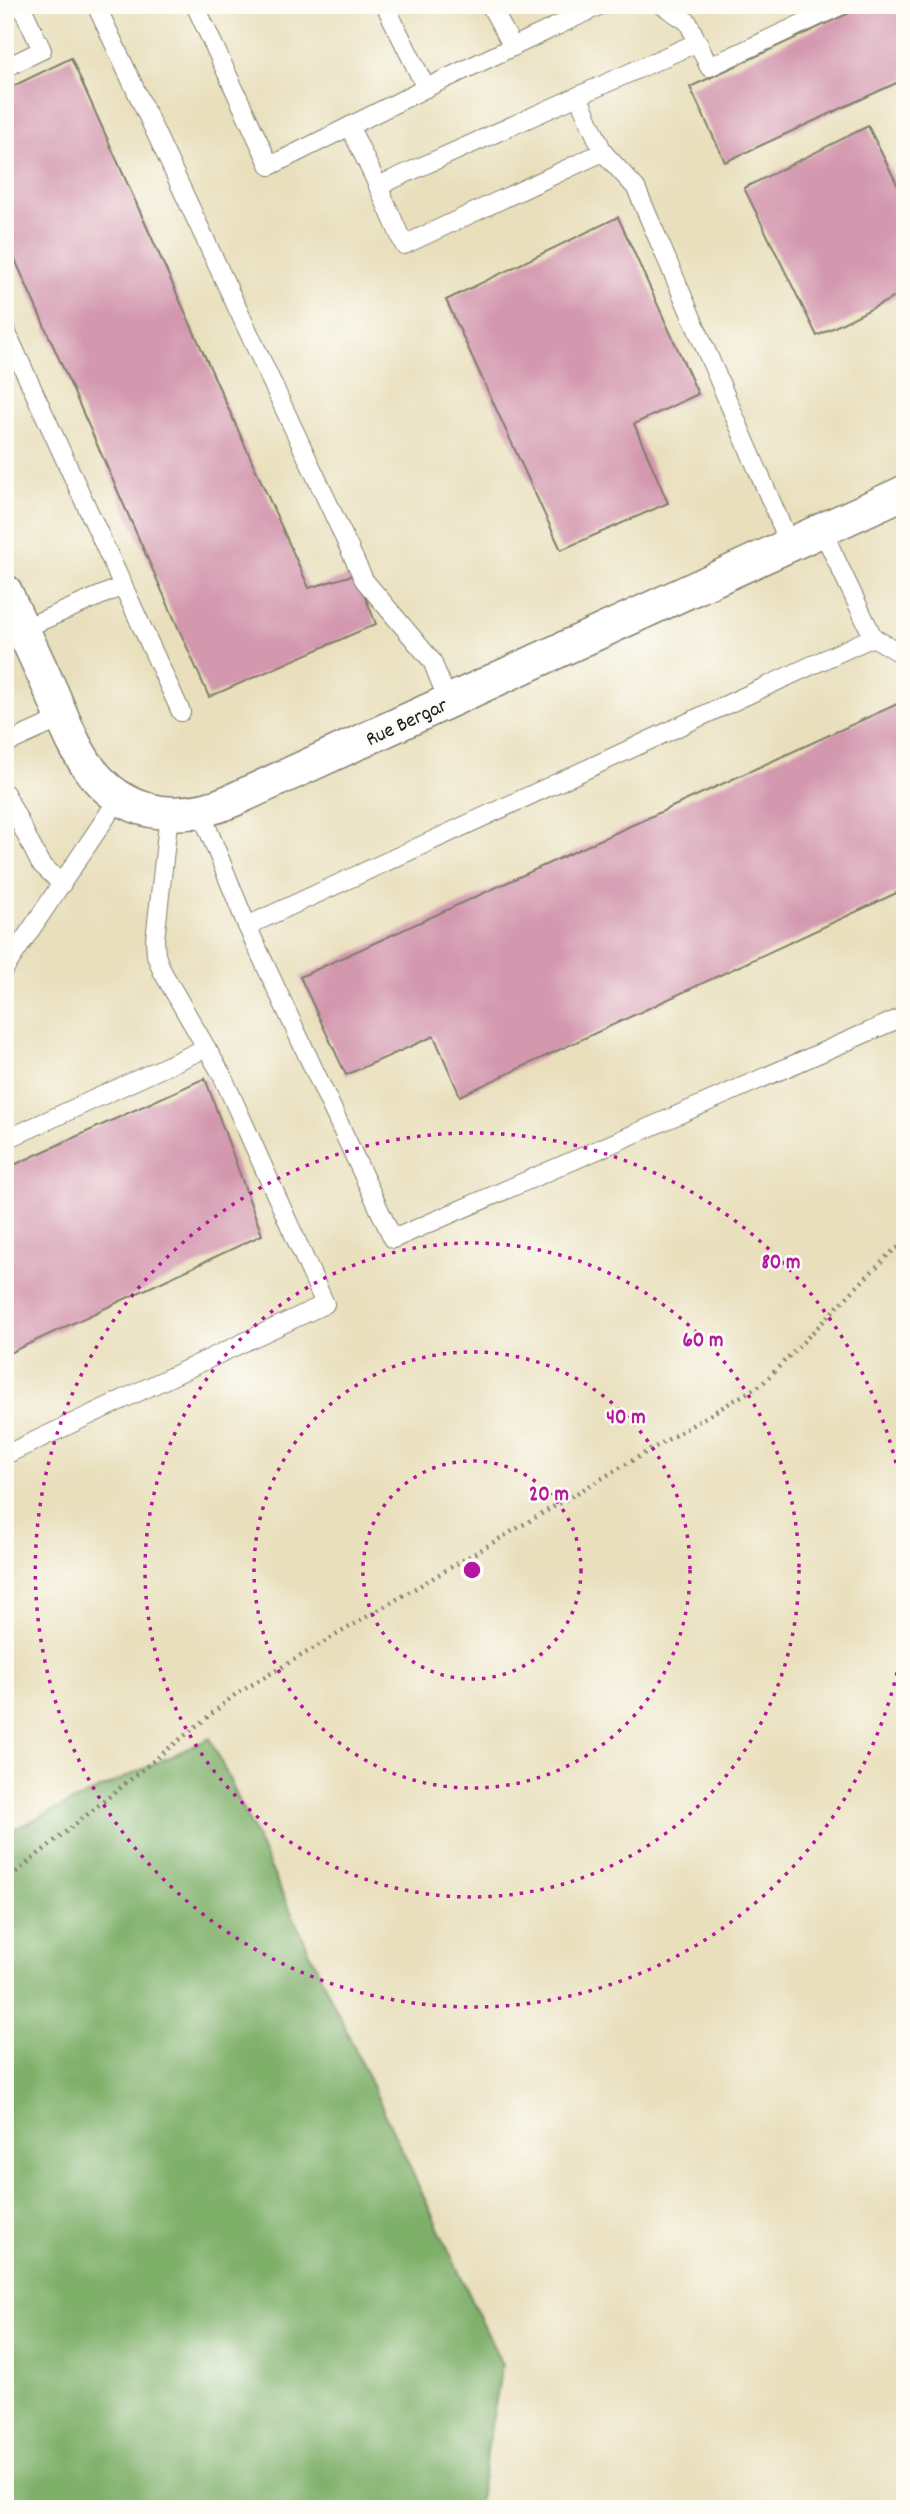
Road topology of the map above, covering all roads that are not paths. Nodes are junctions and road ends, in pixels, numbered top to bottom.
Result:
1 (21, 5) edge
2 (96, 5) edge
3 (195, 5) edge
4 (385, 5) edge
5 (490, 5) edge
6 (601, 5) edge
7 (662, 5) edge
8 (842, 5) edge
9 (698, 42) junction
10 (513, 47) junction
11 (5, 68) edge
12 (426, 88) junction
13 (578, 96) junction
14 (351, 127) junction
15 (603, 152) junction
16 (378, 186) junction
17 (5, 329) edge
18 (905, 492) edge
19 (822, 530) junction
20 (790, 545) junction
21 (123, 586) junction
22 (5, 592) edge
23 (14, 630) edge
24 (873, 637) junction
25 (905, 656) edge
26 (448, 701) junction
27 (181, 712) dead end
28 (63, 718) junction
29 (5, 744) edge
30 (5, 793) edge
31 (119, 798) junction
32 (185, 813) junction
33 (62, 884) junction
34 (247, 926) junction
35 (5, 968) edge
36 (905, 1016) edge
37 (206, 1048) junction
38 (5, 1140) edge
39 (5, 1455) edge

1 - 11 lane
2 - 26 lane
3 - 14 lane
4 - 12 lane
5 - 10 lane
6 - 10 lane
7 - 9 lane
8 - 9 lane
9 - 13 lane
10 - 12 lane
12 - 14 lane
13 - 15 lane
13 - 16 lane
14 - 16 lane
15 - 16 lane
15 - 20 lane
17 - 21 lane
18 - 19 street, Rue Bergar
19 - 20 street, Rue Bergar
19 - 24 lane
20 - 26 street, Rue Bergar
21 - 23 lane
21 - 27 lane
22 - 23 street
23 - 28 street
24 - 25 lane
24 - 34 lane
26 - 32 street, Rue Bergar
28 - 29 lane
28 - 31 street
30 - 33 lane
31 - 32 street
31 - 33 lane
32 - 34 lane
32 - 37 lane
33 - 35 lane
34 - 36 lane
37 - 38 lane
37 - 39 lane

